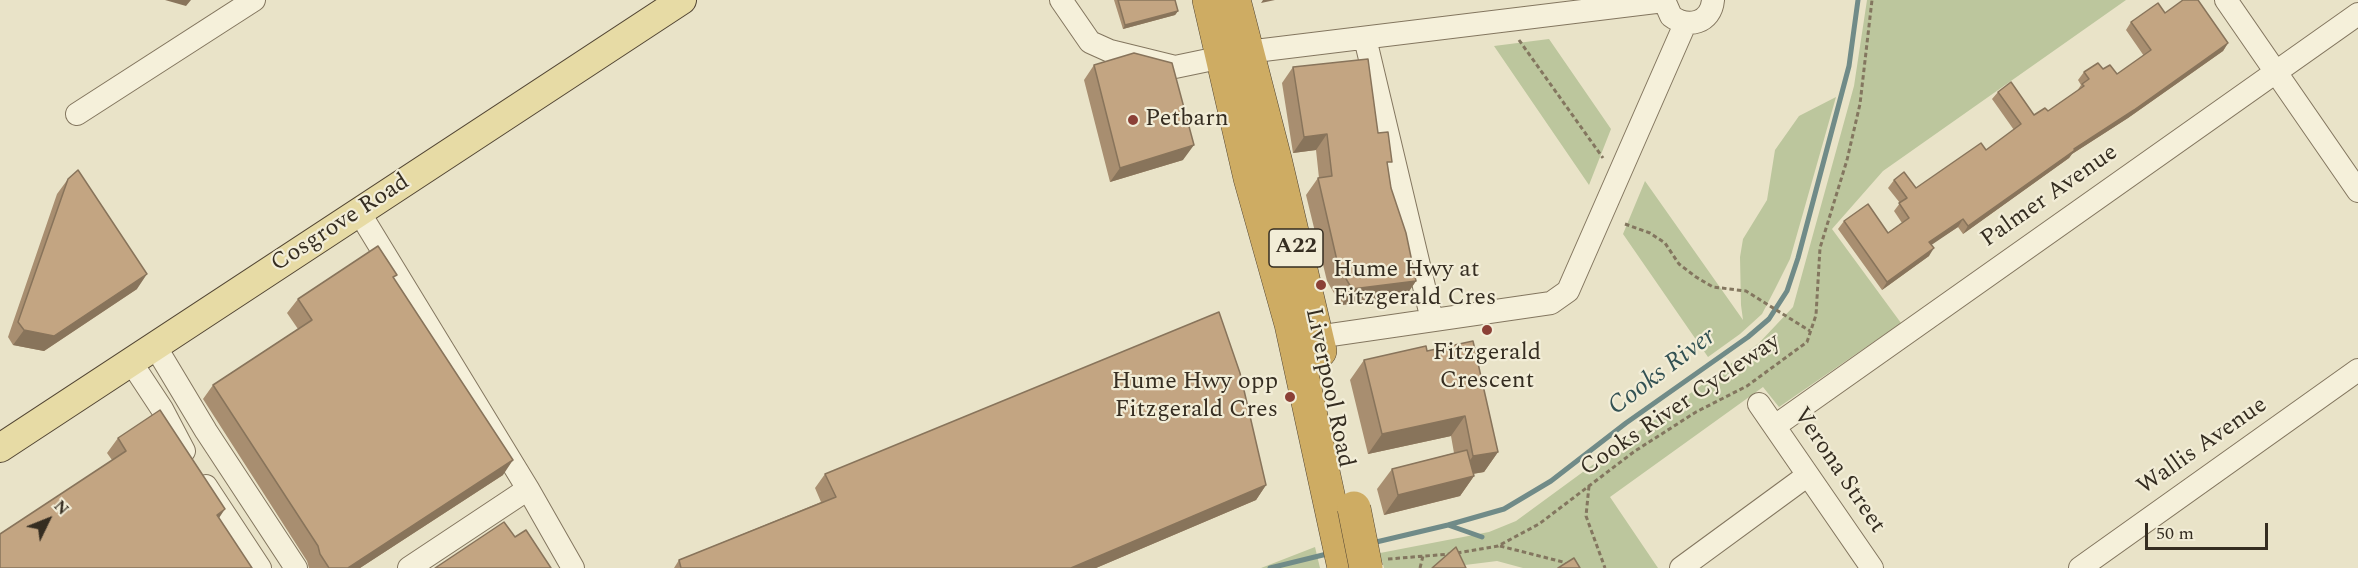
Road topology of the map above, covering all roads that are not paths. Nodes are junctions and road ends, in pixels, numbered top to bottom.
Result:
1 (254, 0) edge
2 (682, 0) edge
3 (1062, 0) edge
4 (1209, 0) edge
5 (1234, 0) edge
6 (1713, 0) edge
7 (2226, 0) edge
8 (1664, 1) edge
9 (2358, 14) edge
10 (1685, 24) junction
11 (1365, 38) junction
12 (1234, 55) junction
13 (2275, 71) junction
14 (77, 114) dead end
15 (2358, 191) edge
16 (359, 212) junction
17 (1432, 320) junction
18 (1317, 337) junction
19 (155, 346) junction
20 (131, 362) junction
21 (2358, 370) edge
22 (1759, 404) dead end
23 (1774, 426) junction
24 (0, 448) edge
25 (1808, 475) junction
26 (528, 489) junction
27 (1343, 510) junction
28 (1375, 564) edge
29 (260, 568) edge
30 (296, 568) edge
31 (409, 568) edge
32 (573, 568) edge
33 (1344, 568) edge
34 (1681, 568) edge
35 (1872, 568) edge
36 (2080, 568) edge

1 - 14 street
2 - 16 main road, Cosgrove Road
3 - 12 street
4 - 12 highway, Liverpool Road / A22
5 - 12 highway, Liverpool Road / A22
6 - 10 street
7 - 13 street
8 - 10 street
8 - 11 street
9 - 13 street, Palmer Avenue
10 - 17 street
11 - 12 street
11 - 17 street
12 - 18 highway, Liverpool Road / A22
12 - 27 highway, Liverpool Road / A22
13 - 15 street
13 - 23 street, Palmer Avenue
16 - 19 main road, Cosgrove Road
16 - 26 street
17 - 18 street
18 - 27 highway, Liverpool Road / A22
19 - 20 main road, Cosgrove Road
19 - 30 street
20 - 24 main road, Cosgrove Road
20 - 29 street
21 - 36 street, Wallis Avenue
22 - 23 street, Verona Street
23 - 25 street, Verona Street
25 - 34 street
25 - 35 street, Verona Street
26 - 31 street
26 - 32 street
27 - 28 highway, Liverpool Road / A22, bridge
27 - 33 highway, Liverpool Road / A22

